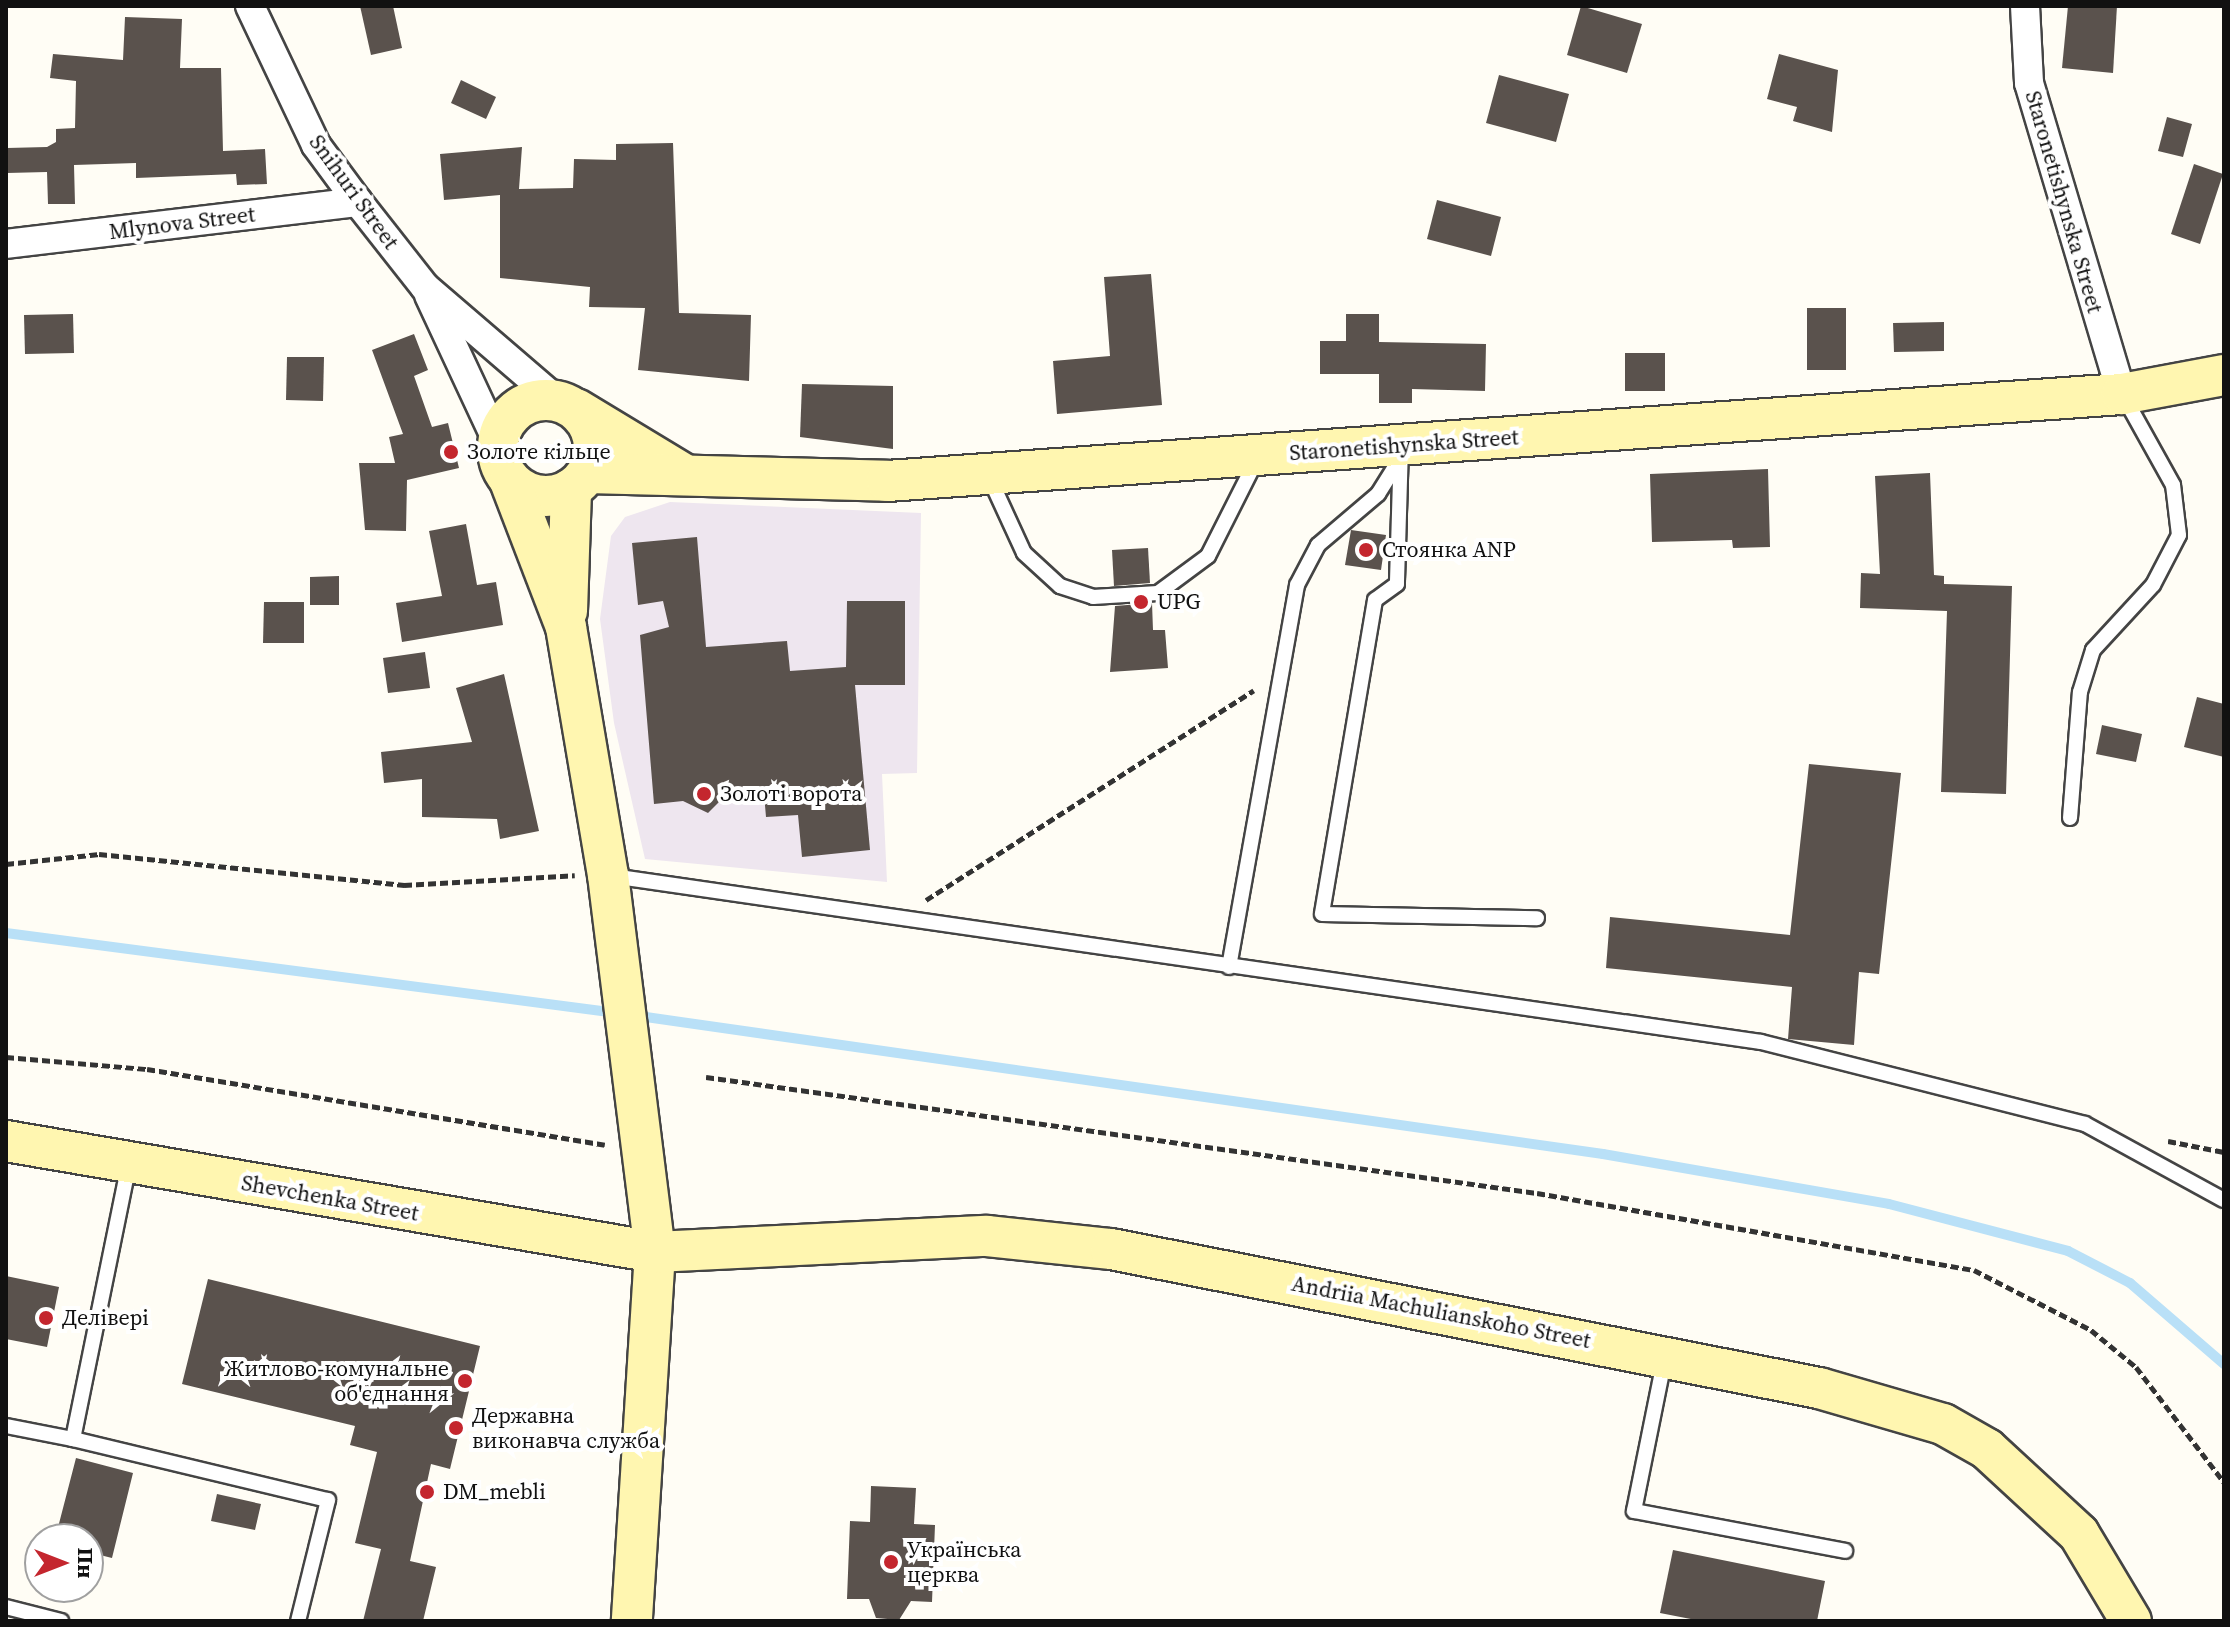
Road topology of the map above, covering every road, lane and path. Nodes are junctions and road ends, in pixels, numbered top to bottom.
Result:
1 (250, 6) edge
2 (2025, 6) edge
3 (358, 202) junction
4 (6, 244) edge
5 (425, 287) junction
6 (2224, 375) edge
7 (2122, 394) junction
8 (564, 403) junction
9 (497, 441) junction
10 (1401, 446) junction
11 (1258, 456) junction
12 (685, 475) junction
13 (988, 475) junction
14 (510, 481) junction
15 (580, 481) junction
16 (566, 627) junction
17 (1282, 672) junction
18 (2070, 818) dead end
19 (6, 864) edge
20 (608, 875) junction
21 (1537, 918) dead end
22 (906, 919) junction
23 (1229, 967) junction
24 (6, 1057) edge
25 (706, 1077) dead end
26 (624, 1140) junction
27 (6, 1141) edge
28 (130, 1163) junction
29 (2224, 1200) edge
30 (655, 1252) junction
31 (1665, 1357) junction
32 (6, 1426) edge
33 (73, 1439) junction
34 (2224, 1482) edge
35 (1845, 1551) dead end
36 (6, 1607) edge
37 (61, 1621) edge
38 (298, 1621) edge
39 (632, 1621) edge
40 (2131, 1621) edge

1 - 3 street, Snihuri Street
2 - 7 street, Staronetishynska Street
3 - 4 street, Mlynova Street
3 - 5 street, Snihuri Street
5 - 8 street, Snihuri Street
5 - 9 street, Snihuri Street
6 - 7 main road, Staronetishynska Street
7 - 10 main road, Staronetishynska Street
7 - 18 lane
8 - 9 main road
8 - 12 main road, Staronetishynska Street
8 - 15 main road
9 - 14 main road
10 - 11 main road, Staronetishynska Street
10 - 17 lane
10 - 21 lane
11 - 13 main road, Staronetishynska Street
11 - 13 lane
12 - 13 main road, Staronetishynska Street
12 - 15 main road, Staronetishynska Street
14 - 15 main road
14 - 16 main road
15 - 16 main road
16 - 20 main road
17 - 22 path
17 - 23 lane
19 - 20 path
20 - 22 lane
20 - 26 main road
22 - 23 lane
23 - 29 lane
24 - 26 path
25 - 34 path
26 - 30 main road
27 - 28 main road, Shevchenka Street
28 - 30 main road, Shevchenka Street
28 - 33 lane
30 - 31 main road, Andriia Machulianskoho Street
30 - 39 main road
31 - 35 lane
31 - 40 main road, Andriia Machulianskoho Street
32 - 33 lane
33 - 38 lane
36 - 37 lane

